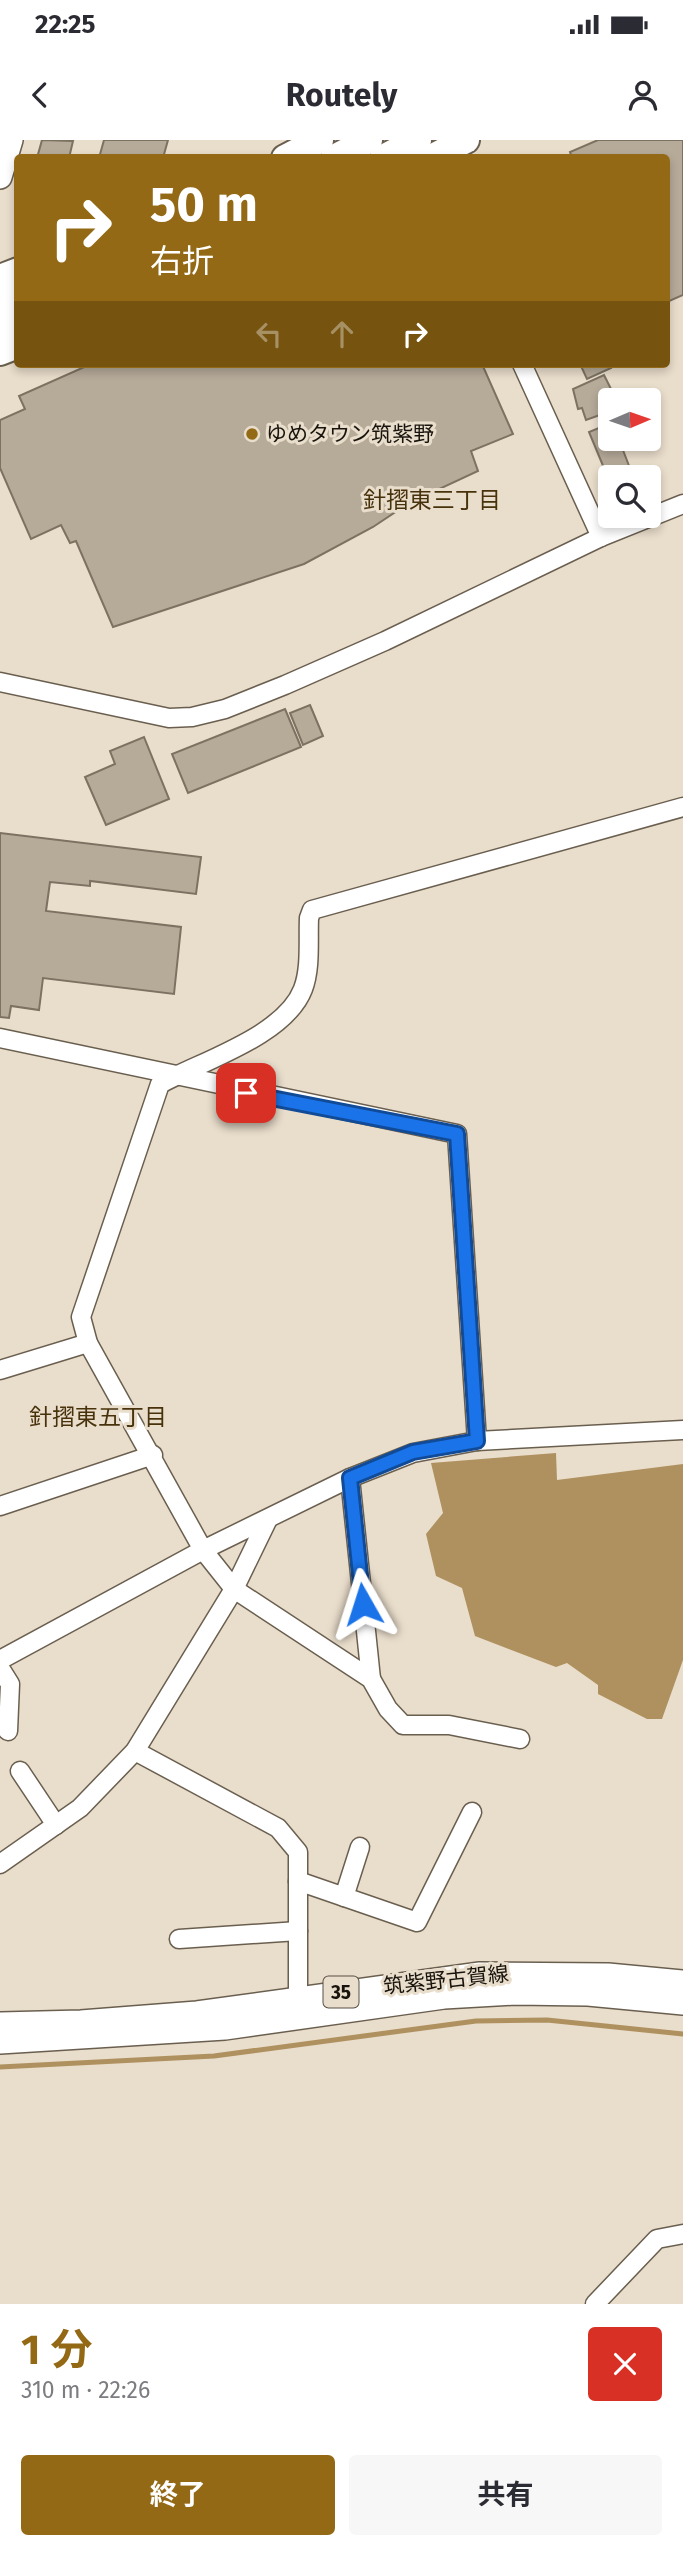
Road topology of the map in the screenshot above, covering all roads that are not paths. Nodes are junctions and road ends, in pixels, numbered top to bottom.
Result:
1 (10, 140) edge
2 (320, 140) edge
3 (369, 140) edge
4 (418, 140) edge
5 (466, 140) edge
6 (293, 154) edge
7 (342, 154) edge
8 (391, 154) edge
9 (439, 154) edge
10 (0, 177) edge
11 (524, 368) edge
12 (683, 503) edge
13 (601, 537) junction
14 (0, 682) edge
15 (683, 807) edge
16 (0, 1038) edge
17 (174, 1077) junction
18 (88, 1343) junction
19 (0, 1370) edge
20 (683, 1430) edge
21 (477, 1441) junction
22 (153, 1455) junction
23 (350, 1478) junction
24 (0, 1506) edge
25 (268, 1520) junction
26 (203, 1550) junction
27 (234, 1589) junction
28 (0, 1660) edge
29 (0, 1668) edge
30 (371, 1679) junction
31 (8, 1731) dead end
32 (520, 1739) dead end
33 (135, 1751) junction
34 (20, 1771) dead end
35 (472, 1812) dead end
36 (56, 1825) junction
37 (360, 1847) dead end
38 (0, 1864) edge
39 (298, 1881) junction
40 (344, 1897) junction
41 (298, 1931) junction
42 (179, 1939) dead end
43 (683, 1982) edge
44 (298, 1998) junction
45 (683, 2003) edge
46 (0, 2024) edge
47 (0, 2042) edge
48 (683, 2234) edge
49 (595, 2304) edge

1 - 10 main road
2 - 6 highway
3 - 7 highway
4 - 8 highway
5 - 9 highway
11 - 13 street
12 - 13 street
13 - 14 street
15 - 17 street
16 - 17 street
17 - 18 street
17 - 21 street
18 - 19 street
18 - 22 street
20 - 21 street
21 - 23 street
22 - 24 street
22 - 26 street
23 - 25 street
23 - 30 street
25 - 26 street
25 - 27 street
26 - 27 street
26 - 28 street
27 - 30 street
27 - 33 street
29 - 31 street
30 - 32 street
33 - 36 street
33 - 39 street
34 - 36 street
35 - 40 street
36 - 38 street
37 - 40 street
39 - 40 street
39 - 41 street
41 - 42 street
41 - 44 street
43 - 44 main road, 筑紫野古賀線 / 35
44 - 46 main road, 筑紫野古賀線 / 35
45 - 47 main road, 筑紫野古賀線 / 35
48 - 49 street

